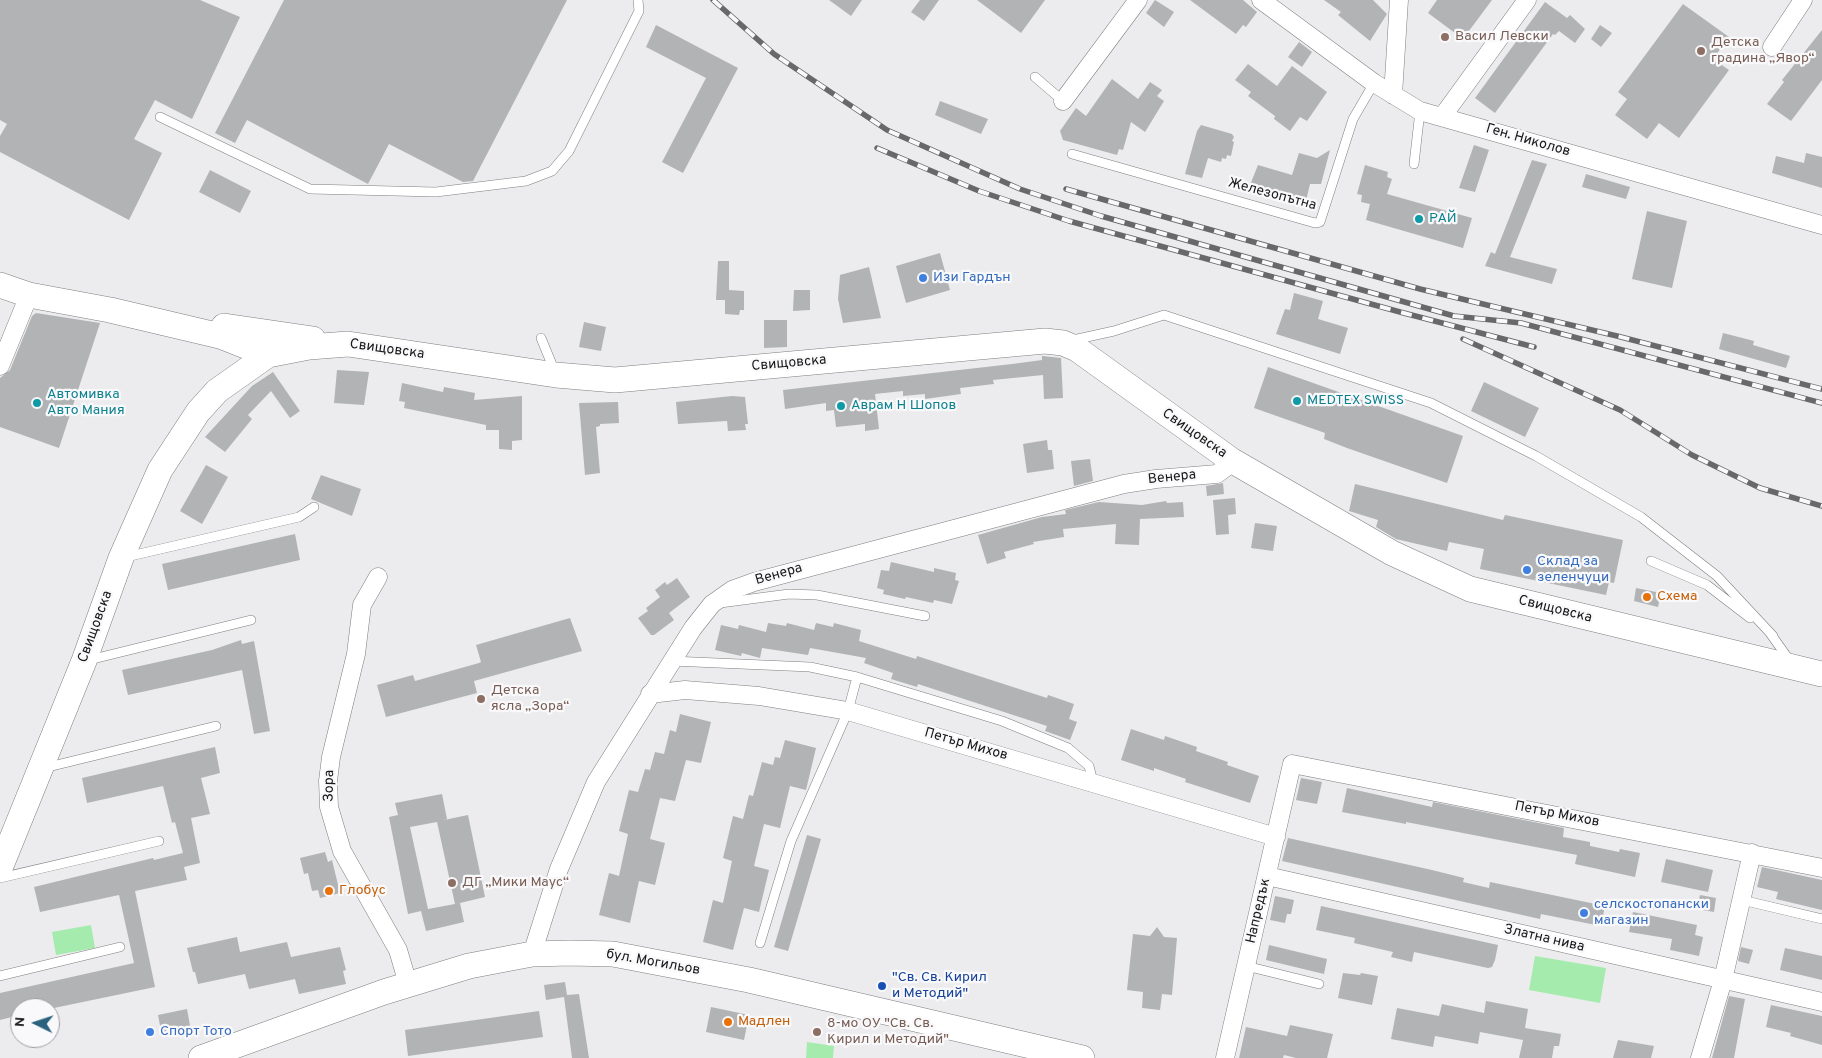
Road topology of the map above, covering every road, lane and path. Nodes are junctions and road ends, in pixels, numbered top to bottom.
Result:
1 (638, 0) edge
2 (1138, 0) edge
3 (1261, 0) edge
4 (1399, 0) edge
5 (1526, 0) edge
6 (1803, 0) edge
7 (1772, 47) dead end
8 (1035, 77) dead end
9 (1374, 83) junction
10 (1393, 95) junction
11 (1063, 101) joint
12 (1420, 111) junction
13 (160, 117) dead end
14 (1442, 117) junction
15 (1072, 154) dead end
16 (1414, 164) dead end
17 (1822, 225) edge
18 (0, 286) edge
19 (29, 295) junction
20 (110, 310) junction
21 (541, 338) dead end
22 (1063, 343) junction
23 (348, 344) junction
24 (268, 355) junction
25 (0, 366) edge
26 (556, 375) junction
27 (1231, 460) junction
28 (314, 507) dead end
29 (121, 558) junction
30 (1651, 561) dead end
31 (378, 578) dead end
32 (712, 604) junction
33 (925, 616) dead end
34 (251, 620) dead end
35 (1773, 636) junction
36 (84, 661) junction
37 (671, 661) junction
38 (1796, 668) junction
39 (1822, 674) edge
40 (857, 677) junction
41 (650, 694) junction
42 (848, 710) junction
43 (216, 726) dead end
44 (1292, 764) joint
45 (41, 769) junction
46 (1093, 782) junction
47 (1276, 838) junction
48 (159, 840) dead end
49 (1752, 853) junction
50 (0, 868) edge
51 (1822, 868) edge
52 (1267, 876) junction
53 (0, 878) edge
54 (1742, 900) junction
55 (1822, 919) edge
56 (760, 943) dead end
57 (120, 947) dead end
58 (532, 954) junction
59 (1246, 966) junction
60 (0, 976) edge
61 (1723, 980) junction
62 (408, 984) junction
63 (1319, 984) dead end
64 (1822, 1002) edge
65 (201, 1058) edge
66 (1082, 1058) edge
67 (1225, 1058) edge
68 (1700, 1058) edge

1 - 13 lane
2 - 11 street
3 - 9 street, Ген. Николов
4 - 10 street
5 - 14 street
6 - 7 street
8 - 11 lane
9 - 10 street, Ген. Николов
9 - 15 lane, Железопътна
10 - 12 street, Ген. Николов
12 - 14 street, Ген. Николов
12 - 16 lane
14 - 17 street, Ген. Николов
18 - 19 street
19 - 20 street
19 - 25 street
20 - 23 street
20 - 24 street
21 - 26 lane
22 - 26 street, Свищовска
22 - 27 street, Свищовска
22 - 35 lane
23 - 24 street, Свищовска
23 - 26 street, Свищовска
24 - 29 street, Свищовска
27 - 32 street, Венера
27 - 38 street, Свищовска
28 - 29 lane
29 - 36 street, Свищовска
30 - 35 lane
31 - 62 street, Зора
32 - 33 lane
32 - 37 street, Венера
34 - 36 lane
35 - 38 lane
36 - 45 street, Свищовска
37 - 40 lane
37 - 41 street, Венера
38 - 39 street, Свищовска
40 - 42 lane
40 - 46 lane
41 - 42 street, Петър Михов
41 - 58 street, Венера
42 - 46 street, Петър Михов
42 - 56 lane
43 - 45 lane
44 - 47 street, Напредък
44 - 49 street, Петър Михов
45 - 50 street, Свищовска
46 - 47 street, Петър Михов
47 - 52 street, Напредък
48 - 53 lane
49 - 51 street, Петър Михов
49 - 54 street
52 - 59 street, Напредък
52 - 61 street, Златна нива
54 - 55 lane
54 - 61 street
57 - 60 lane
58 - 62 street, бул. Могильов
58 - 66 street, бул. Могильов
59 - 63 lane
59 - 67 street, Напредък
61 - 64 street, Златна нива
61 - 68 street
62 - 65 street, бул. Могильов

